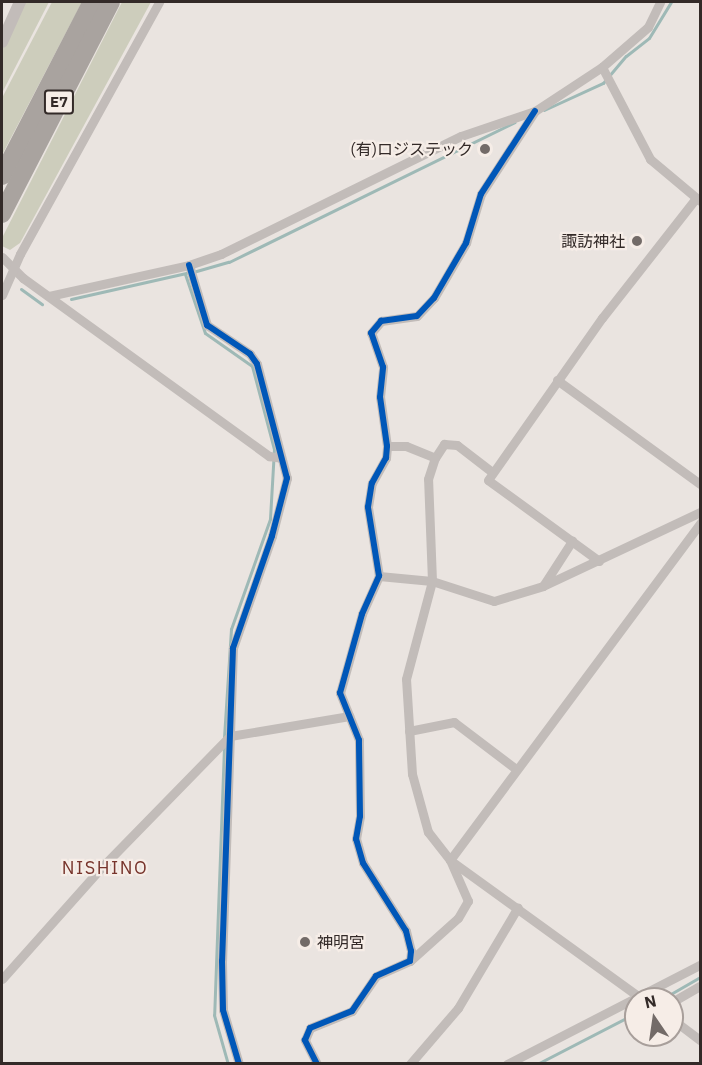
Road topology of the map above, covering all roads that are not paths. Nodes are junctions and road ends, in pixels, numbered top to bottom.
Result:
1 (20, 2) edge
2 (92, 2) edge
3 (111, 2) edge
4 (159, 2) edge
5 (660, 2) edge
6 (2, 42) edge
7 (602, 67) junction
8 (535, 111) junction
9 (2, 176) edge
10 (698, 199) edge
11 (4, 208) edge
12 (2, 257) edge
13 (189, 265) junction
14 (15, 268) junction
15 (2, 295) edge
16 (49, 296) junction
17 (557, 380) junction
18 (387, 446) junction
19 (281, 458) junction
20 (435, 458) junction
21 (492, 472) junction
22 (700, 484) edge
23 (700, 512) edge
24 (700, 523) edge
25 (572, 541) junction
26 (599, 561) junction
27 (379, 576) junction
28 (432, 581) junction
29 (543, 586) junction
30 (349, 716) junction
31 (409, 731) junction
32 (230, 736) junction
33 (516, 770) junction
34 (450, 860) junction
35 (518, 907) junction
36 (410, 961) junction
37 (700, 965) edge
38 (2, 979) edge
39 (700, 986) edge
40 (626, 987) edge
41 (661, 987) edge
42 (684, 995) edge
43 (624, 1006) edge
44 (684, 1028) edge
45 (700, 1040) edge
46 (239, 1064) edge
47 (317, 1064) edge
48 (410, 1064) edge
49 (507, 1064) edge

1 - 6 street
2 - 9 highway, E7
3 - 11 highway, E7
4 - 14 street
5 - 7 street
7 - 8 street
7 - 10 street
8 - 13 street
8 - 18 street
10 - 17 street
12 - 14 street
13 - 16 street
13 - 19 street
14 - 15 street
14 - 16 street
16 - 19 street
17 - 21 street
17 - 22 street
18 - 20 street
18 - 27 street
19 - 32 street
20 - 21 street
20 - 28 street
21 - 25 street
23 - 26 street
24 - 33 street
25 - 26 street
25 - 29 street
26 - 29 street
27 - 28 street
27 - 30 street
28 - 29 street
28 - 31 street
30 - 32 street
30 - 36 street
31 - 33 street
31 - 34 street
32 - 38 street
32 - 46 street
33 - 34 street
34 - 35 street
34 - 36 street
35 - 40 street
35 - 48 street
36 - 47 street
37 - 41 street
39 - 42 street
43 - 49 street
44 - 45 street

